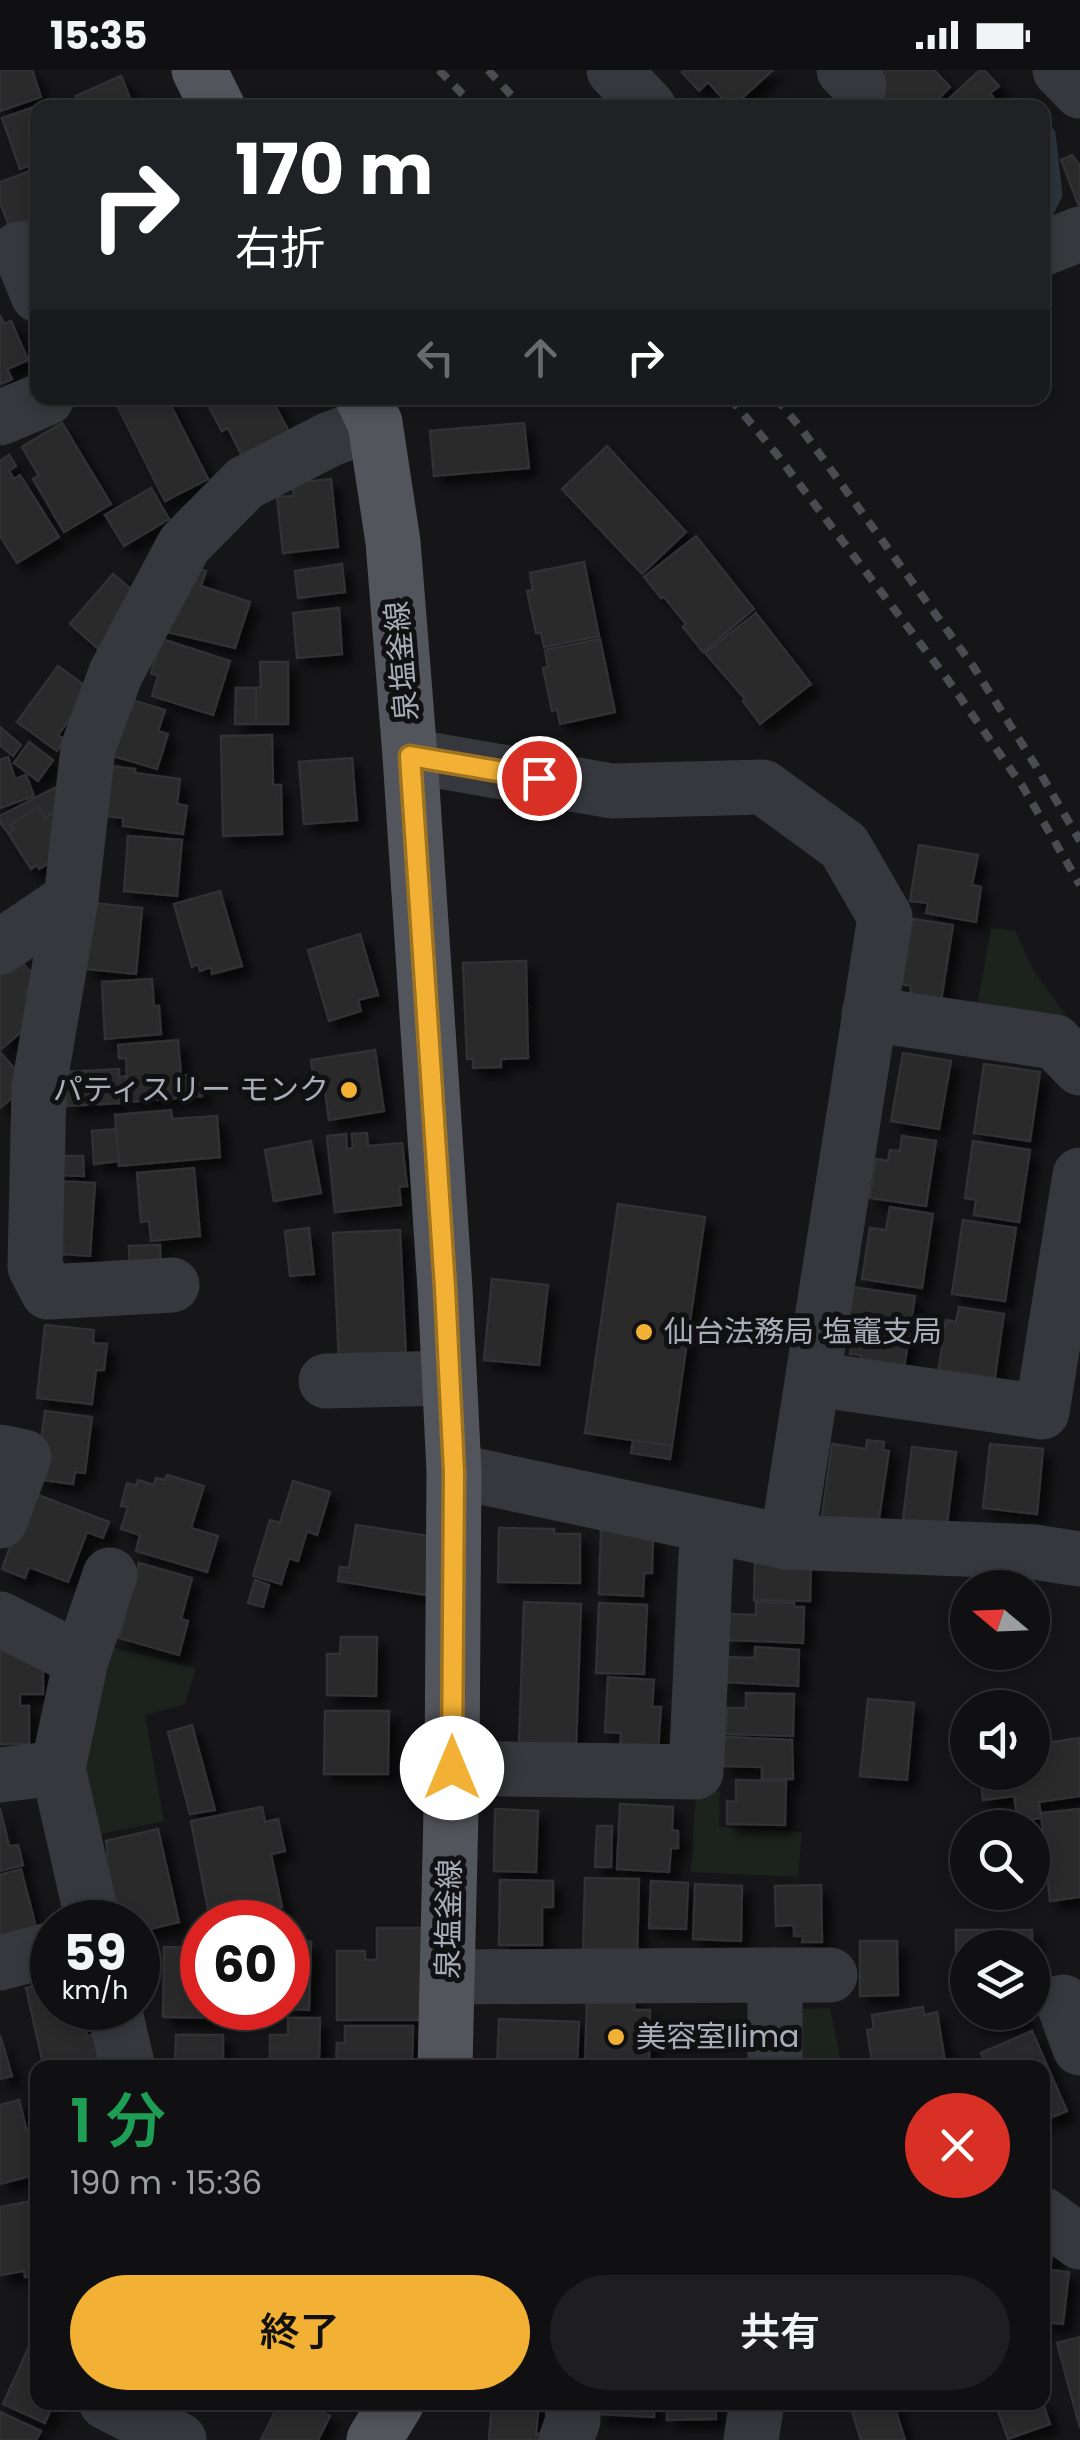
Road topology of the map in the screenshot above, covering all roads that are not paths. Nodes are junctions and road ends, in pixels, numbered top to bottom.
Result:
1 (199, 70) edge
2 (614, 70) edge
3 (1060, 70) edge
4 (1080, 91) edge
5 (214, 100) edge
6 (642, 100) edge
7 (1080, 234) edge
8 (1050, 246) edge
9 (31, 405) edge
10 (369, 410) edge
11 (0, 418) edge
12 (410, 756) junction
13 (71, 899) junction
14 (0, 947) edge
15 (869, 1014) junction
16 (1080, 1068) edge
17 (1080, 1175) edge
18 (172, 1285) dead end
19 (449, 1378) junction
20 (814, 1379) junction
21 (326, 1381) dead end
22 (0, 1452) edge
23 (454, 1472) junction
24 (0, 1521) edge
25 (787, 1542) junction
26 (706, 1554) dead end
27 (1080, 1559) edge
28 (110, 1575) dead end
29 (0, 1620) edge
30 (81, 1660) junction
31 (58, 1768) junction
32 (452, 1768) junction
33 (0, 1776) edge
34 (88, 1900) edge
35 (30, 1955) edge
36 (0, 1963) edge
37 (774, 1975) junction
38 (830, 1975) dead end
39 (448, 1977) junction
40 (119, 2030) edge
41 (126, 2060) edge
42 (446, 2060) edge
43 (775, 2060) edge
44 (1050, 2220) edge
45 (1080, 2242) edge
46 (121, 2410) edge
47 (392, 2410) edge
48 (572, 2410) edge
49 (756, 2410) edge
50 (178, 2440) edge
51 (374, 2440) edge
52 (566, 2440) edge
53 (751, 2440) edge

1 - 5 main road
2 - 6 street
3 - 4 street
7 - 8 street
9 - 11 street
10 - 12 main road, 泉塩釜線
10 - 13 street
12 - 15 street
12 - 19 main road, 泉塩釜線
13 - 14 street
13 - 18 street
15 - 16 street
15 - 20 street
17 - 20 street
19 - 21 street
19 - 23 main road, 泉塩釜線
20 - 25 street
22 - 24 street
23 - 25 street
23 - 32 main road, 泉塩釜線
25 - 27 street
26 - 32 street
28 - 30 street
29 - 30 street
30 - 31 street
31 - 33 street
31 - 34 street
32 - 39 main road, 泉塩釜線
35 - 36 street
37 - 38 street
37 - 39 street
37 - 43 street
39 - 42 main road, 泉塩釜線
40 - 41 street
44 - 45 street
46 - 50 street
47 - 51 main road
48 - 52 street
49 - 53 street

